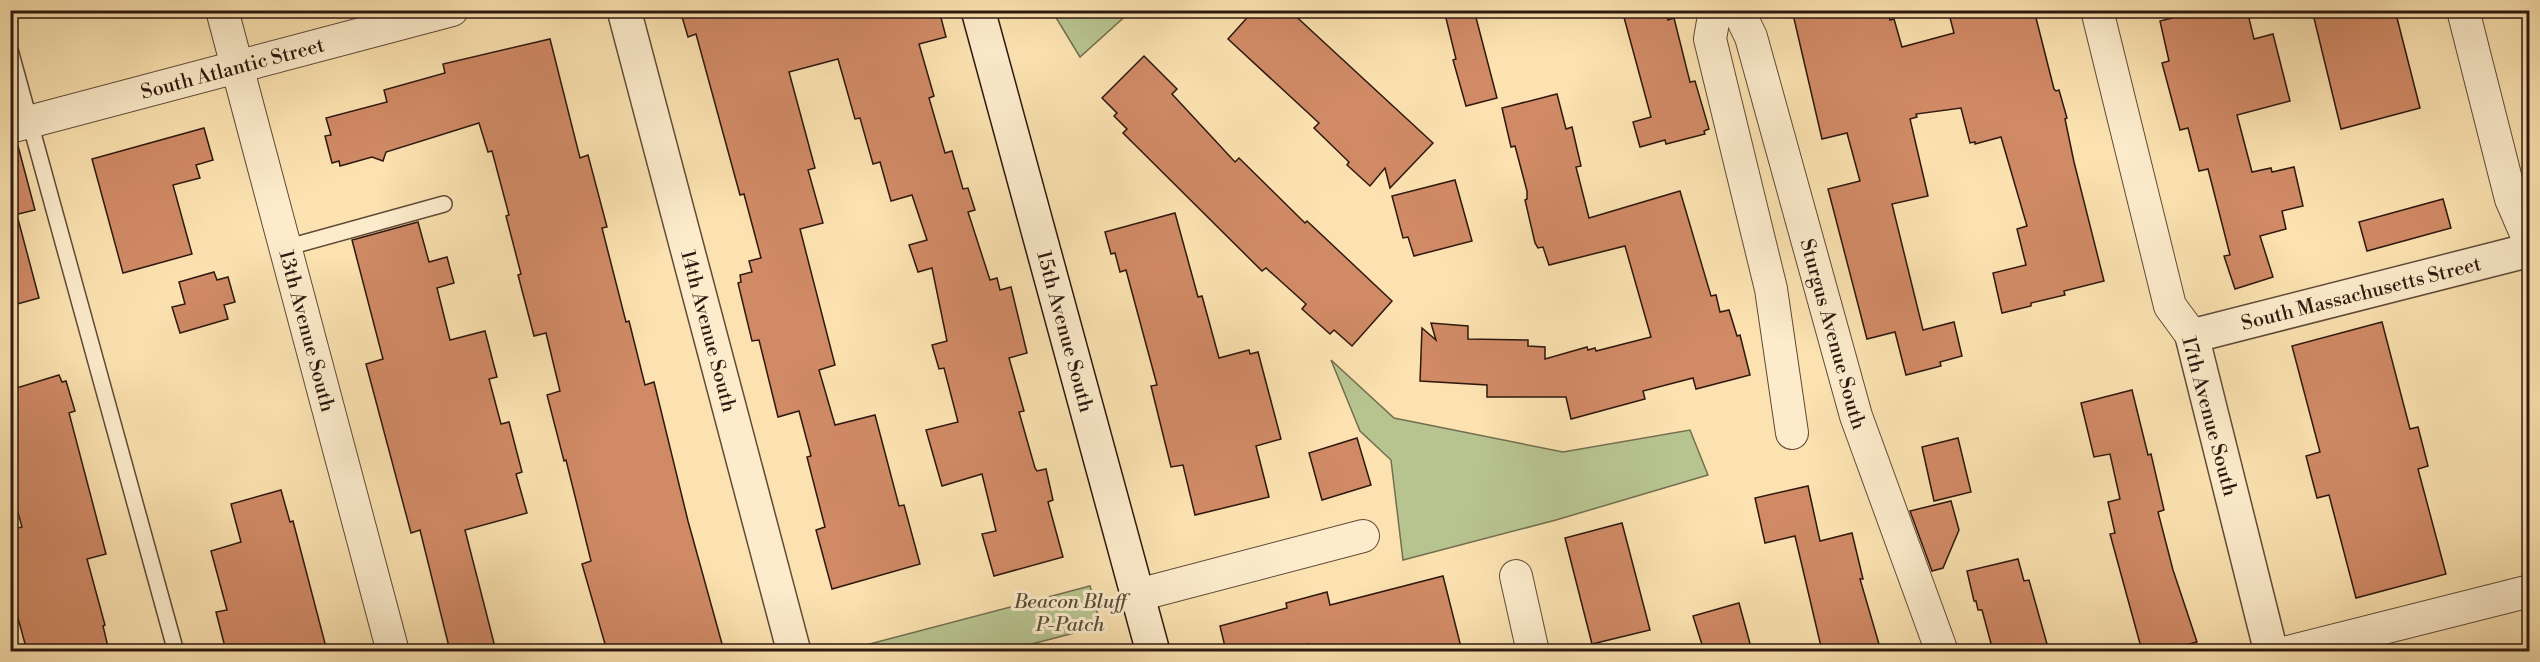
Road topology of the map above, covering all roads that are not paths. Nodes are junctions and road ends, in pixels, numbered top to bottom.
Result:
1 (222, 10) edge
2 (452, 10) edge
3 (624, 10) edge
4 (978, 10) edge
5 (1715, 10) edge
6 (1738, 10) edge
7 (2097, 10) edge
8 (2463, 10) edge
9 (10, 50) edge
10 (237, 69) junction
11 (20, 124) edge
12 (444, 204) dead end
13 (2529, 243) edge
14 (285, 248) junction
15 (2529, 250) edge
16 (2192, 336) junction
17 (1792, 433) dead end
18 (1363, 536) dead end
19 (1516, 576) dead end
20 (2529, 591) edge
21 (1138, 595) junction
22 (176, 651) edge
23 (393, 651) edge
24 (794, 651) edge
25 (1153, 651) edge
26 (1533, 651) edge
27 (1942, 651) edge
28 (2271, 651) edge
29 (2288, 651) edge

1 - 10 street, 13th Avenue South
2 - 10 street, South Atlantic Street
3 - 24 street, 14th Avenue South
4 - 21 street, 15th Avenue South
5 - 17 street
6 - 27 street, Sturgus Avenue South
7 - 16 street, 17th Avenue South
8 - 13 street
9 - 11 lane
10 - 11 street, South Atlantic Street
10 - 14 street, 13th Avenue South
11 - 22 lane
12 - 14 lane
14 - 23 street, 13th Avenue South
15 - 16 street, South Massachusetts Street
16 - 28 street, 17th Avenue South
18 - 21 street
19 - 26 street
20 - 29 street
21 - 25 street, 15th Avenue South

